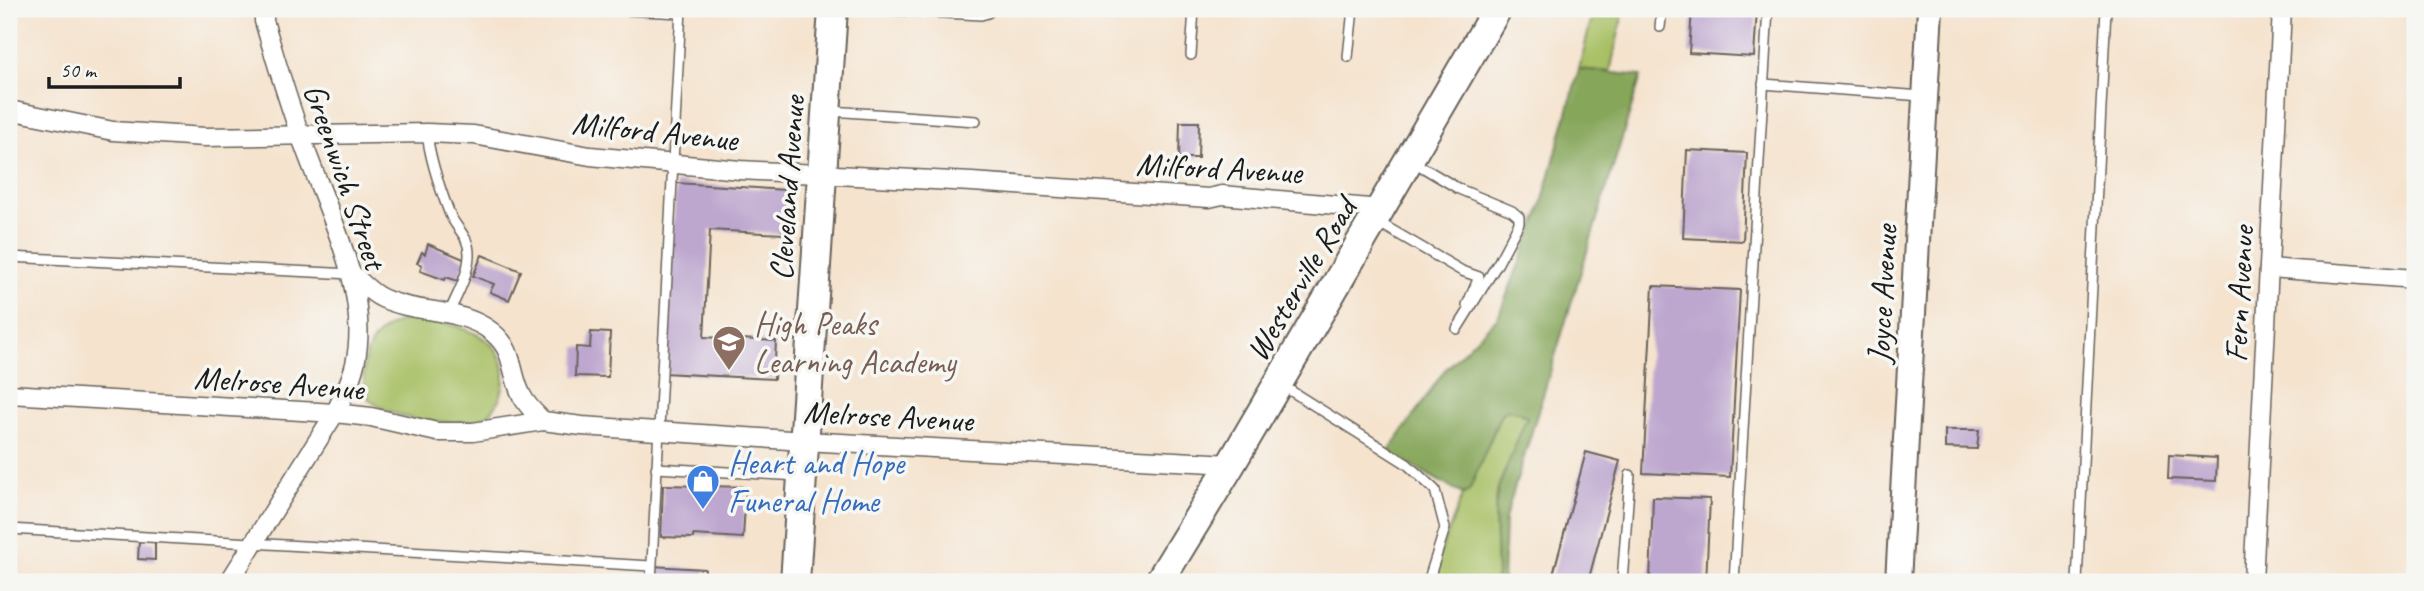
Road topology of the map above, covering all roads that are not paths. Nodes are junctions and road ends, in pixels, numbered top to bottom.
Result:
1 (264, 9) edge
2 (604, 9) edge
3 (833, 9) edge
4 (870, 9) edge
5 (989, 9) edge
6 (1194, 9) edge
7 (1353, 9) edge
8 (1497, 9) edge
9 (1662, 9) edge
10 (1768, 9) edge
11 (1930, 9) edge
12 (2106, 9) edge
13 (2282, 9) edge
14 (681, 11) edge
15 (1660, 27) dead end
16 (1191, 55) dead end
17 (1348, 57) dead end
18 (1763, 84) junction
19 (1925, 96) junction
20 (9, 110) edge
21 (826, 111) junction
22 (976, 121) dead end
23 (427, 133) junction
24 (300, 134) junction
25 (1410, 159) junction
26 (672, 164) junction
27 (822, 175) junction
28 (1378, 215) junction
29 (9, 257) edge
30 (2269, 268) junction
31 (352, 274) junction
32 (2415, 279) edge
33 (449, 313) junction
34 (1278, 383) junction
35 (9, 394) edge
36 (335, 413) junction
37 (543, 421) junction
38 (658, 431) junction
39 (804, 440) junction
40 (1231, 464) junction
41 (656, 468) junction
42 (1630, 475) dead end
43 (802, 477) junction
44 (9, 529) edge
45 (255, 542) junction
46 (651, 566) junction
47 (229, 582) edge
48 (651, 582) edge
49 (795, 582) edge
50 (1159, 582) edge
51 (1428, 582) edge
52 (1622, 582) edge
53 (1734, 582) edge
54 (1898, 582) edge
55 (2077, 582) edge
56 (2253, 582) edge

1 - 24 street, Greenwich Street
2 - 14 lane
3 - 21 main road, Cleveland Avenue
4 - 5 lane
6 - 16 lane
7 - 17 lane
8 - 25 main road, Westerville Road
9 - 15 lane
10 - 18 lane
11 - 19 street, Joyce Avenue
12 - 55 lane
13 - 30 street, Fern Avenue
14 - 26 lane
18 - 19 lane
18 - 53 lane
19 - 54 street, Joyce Avenue
20 - 24 street, Milford Avenue
21 - 22 lane
21 - 27 main road, Cleveland Avenue
23 - 24 street, Milford Avenue
23 - 26 street, Milford Avenue
23 - 33 lane
24 - 31 street, Greenwich Street
25 - 28 main road, Westerville Road
25 - 28 lane
26 - 27 street, Milford Avenue
26 - 38 lane
27 - 28 street, Milford Avenue
27 - 39 main road, Cleveland Avenue
28 - 34 main road, Westerville Road
29 - 31 lane
30 - 32 street
30 - 56 street, Fern Avenue
31 - 33 street
31 - 36 street, Greenwich Street
33 - 37 street
34 - 40 main road, Westerville Road
34 - 51 lane
35 - 36 street, Melrose Avenue
36 - 37 street, Melrose Avenue
36 - 45 street, Greenwich Street
37 - 38 street, Melrose Avenue
38 - 39 street, Melrose Avenue
38 - 41 lane
39 - 40 street, Melrose Avenue
39 - 43 main road, Cleveland Avenue
40 - 50 main road, Westerville Road
41 - 43 lane
41 - 46 lane
42 - 52 lane
43 - 49 main road, Cleveland Avenue
44 - 45 lane
45 - 46 lane
45 - 47 street, Greenwich Street
46 - 48 lane

